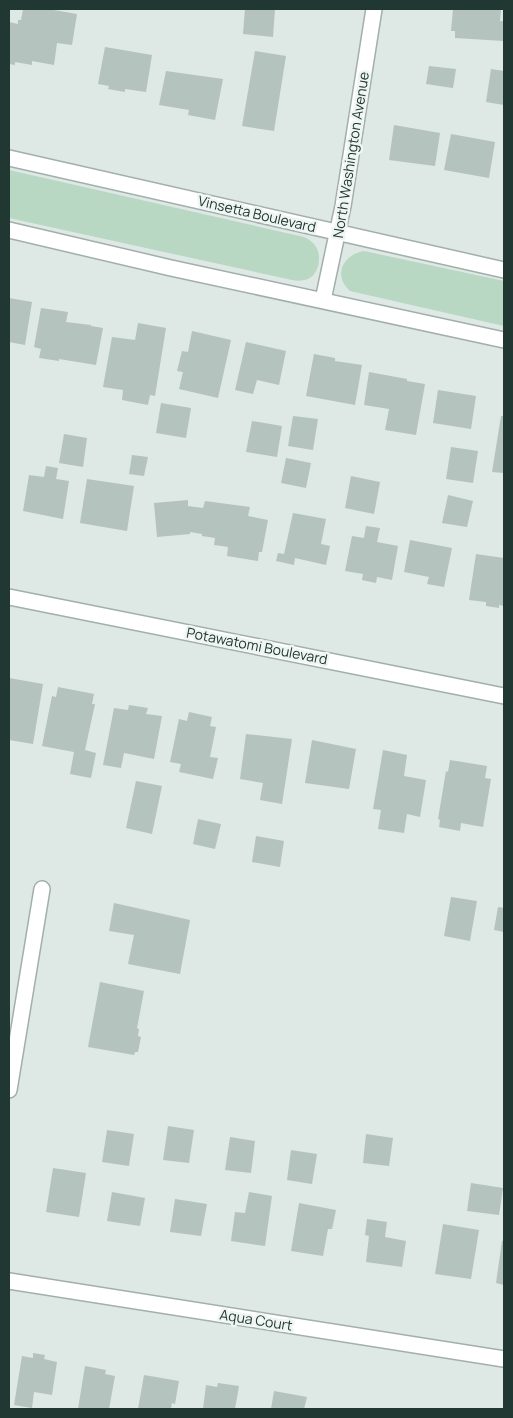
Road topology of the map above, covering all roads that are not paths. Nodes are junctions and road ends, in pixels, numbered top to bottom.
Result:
1 (374, 9) edge
2 (9, 158) edge
3 (9, 230) edge
4 (338, 232) junction
5 (504, 270) edge
6 (323, 300) junction
7 (504, 340) edge
8 (9, 596) edge
9 (504, 696) edge
10 (42, 889) dead end
11 (9, 1090) edge
12 (9, 1281) edge
13 (504, 1360) edge

1 - 4 street, North Washington Avenue
2 - 4 street, Vinsetta Boulevard
3 - 6 street
4 - 5 street, Vinsetta Boulevard
4 - 6 street, North Washington Avenue
6 - 7 street
8 - 9 street, Potawatomi Boulevard
10 - 11 street
12 - 13 street, Aqua Court

